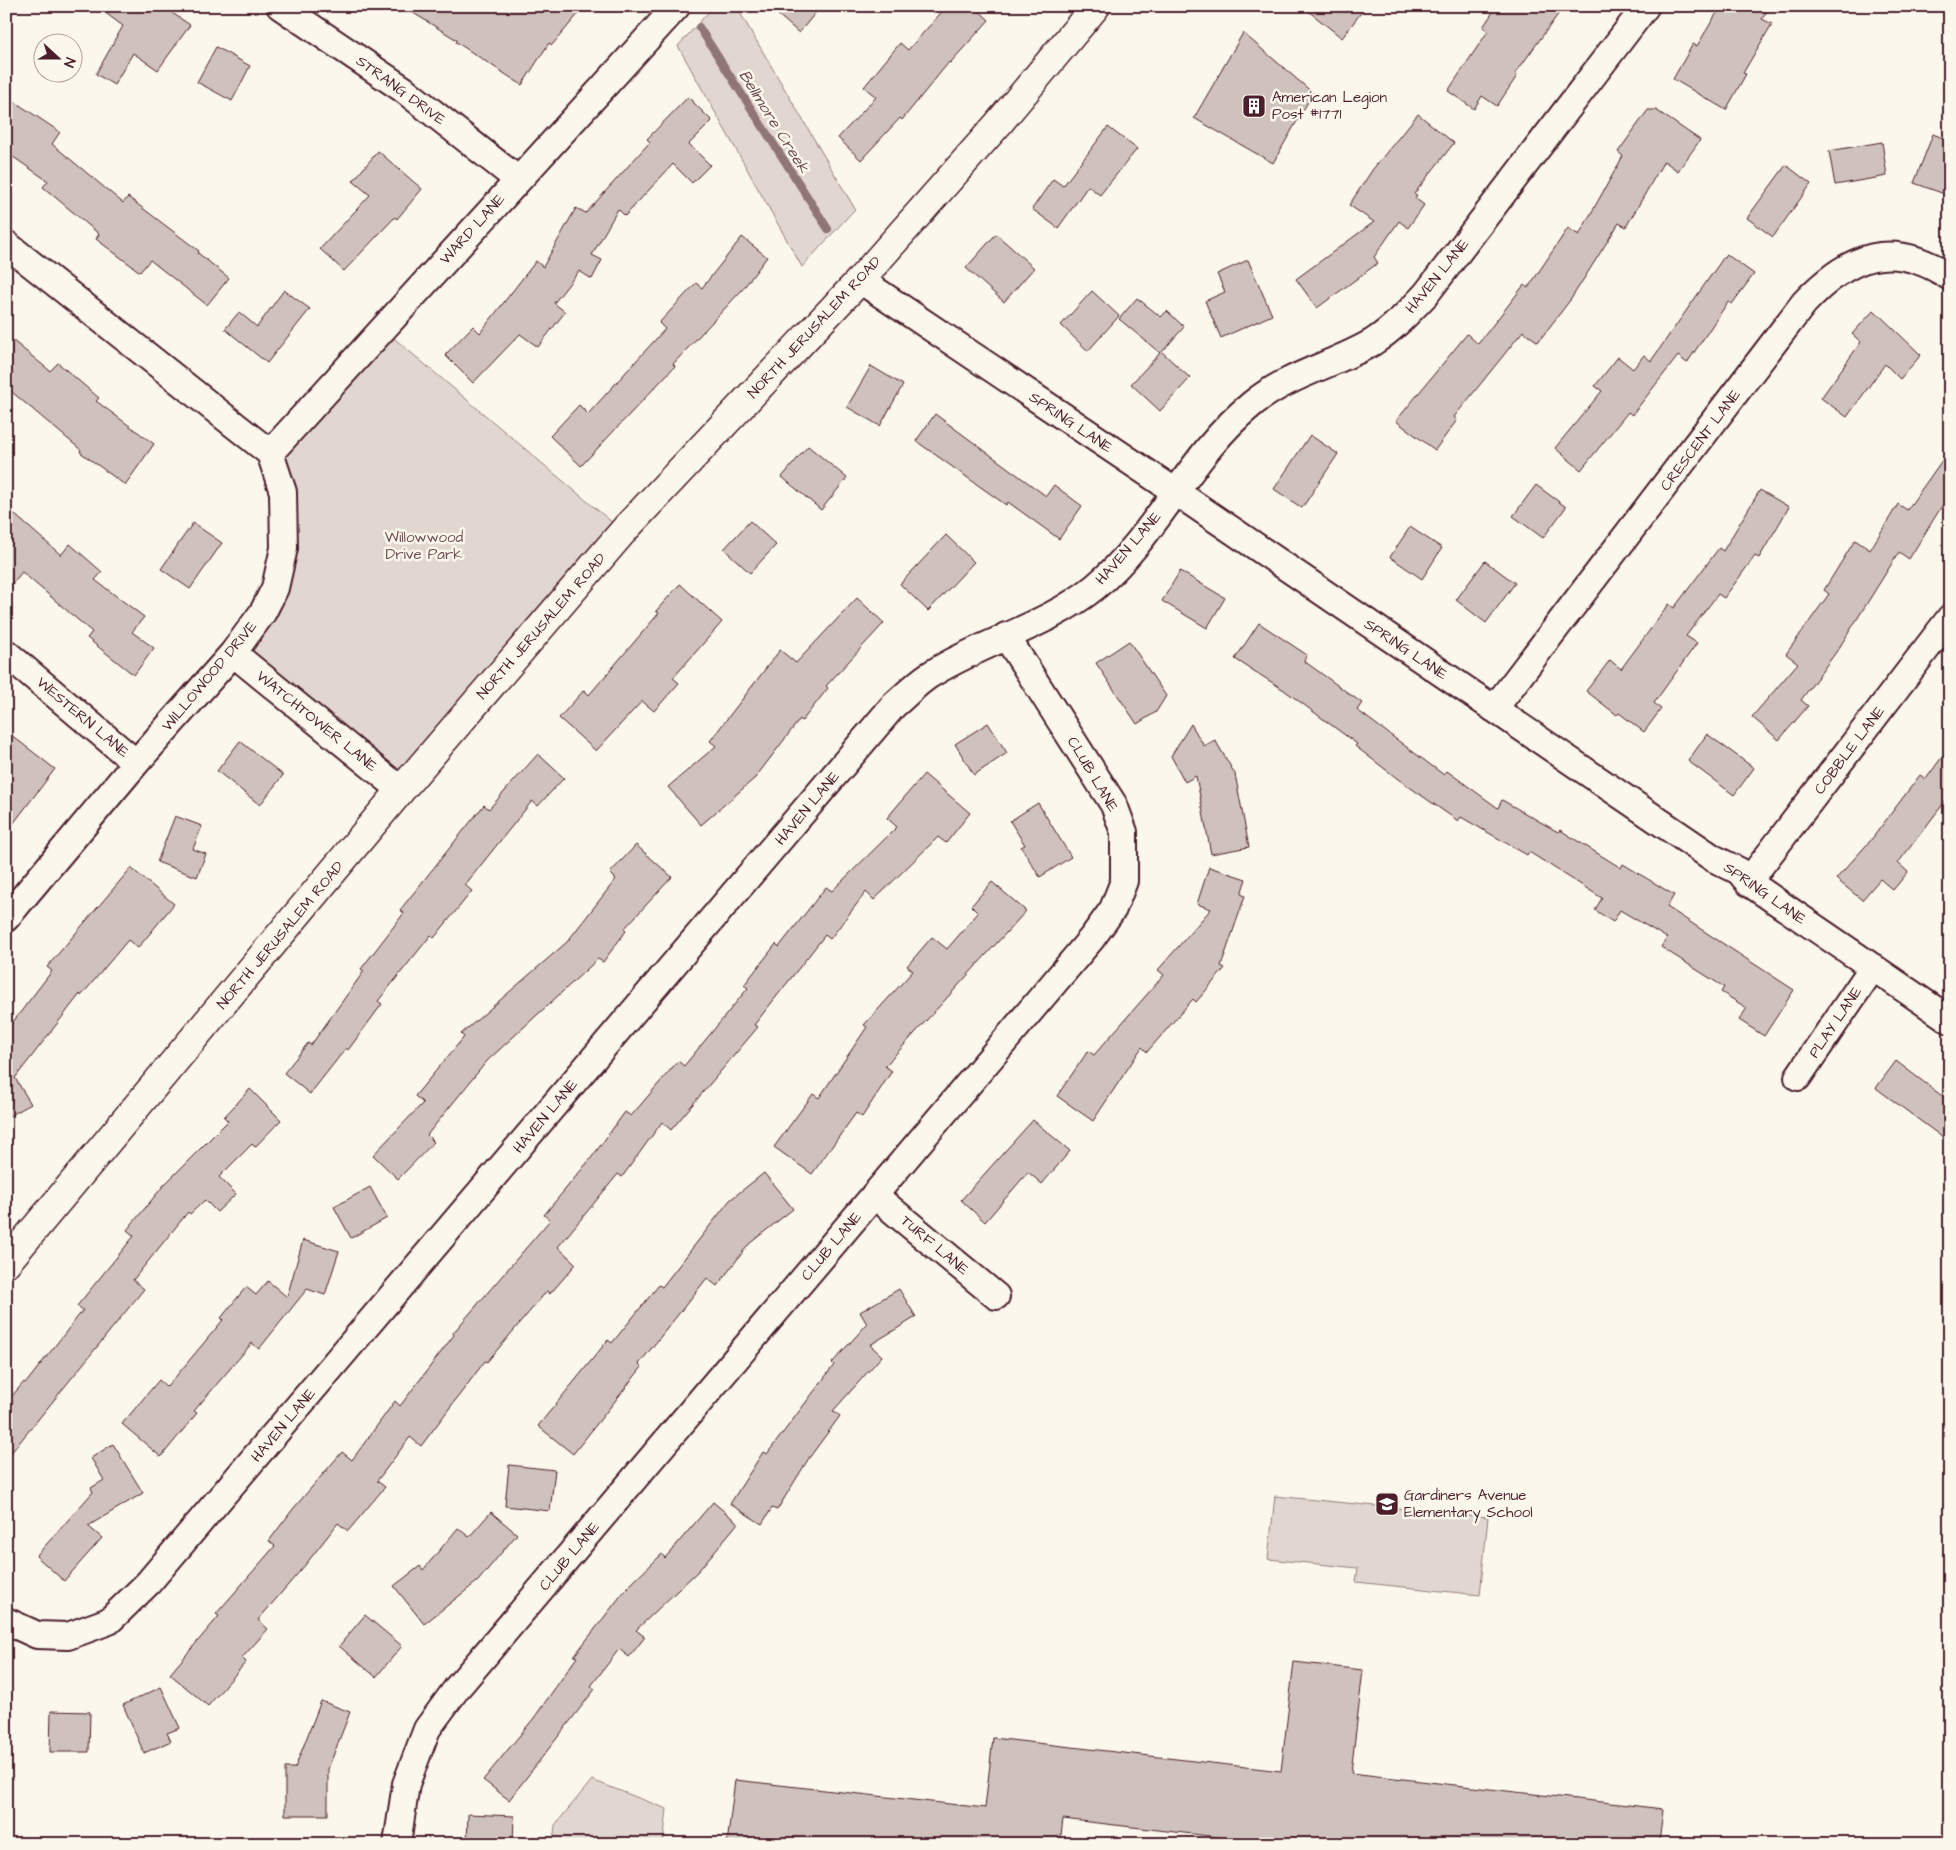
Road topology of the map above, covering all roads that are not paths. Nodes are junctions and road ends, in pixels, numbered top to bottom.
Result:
1 (280, 6) edge
2 (677, 6) edge
3 (1096, 6) edge
4 (1646, 6) edge
5 (517, 179) junction
6 (6, 244) edge
7 (1950, 277) edge
8 (860, 280) junction
9 (270, 453) junction
10 (1176, 492) junction
11 (1950, 618) edge
12 (1006, 636) junction
13 (6, 653) edge
14 (233, 653) junction
15 (1494, 709) junction
16 (136, 763) junction
17 (401, 790) junction
18 (1748, 882) junction
19 (6, 918) edge
20 (1873, 967) junction
21 (1950, 1020) edge
22 (1798, 1077) dead end
23 (874, 1195) junction
24 (6, 1264) edge
25 (996, 1296) dead end
26 (6, 1621) edge
27 (396, 1844) edge

1 - 5 street, STRANG DRIVE
2 - 5 street, WARD LANE
3 - 8 main road, NORTH JERUSALEM ROAD
4 - 10 street, HAVEN LANE
5 - 9 street, WARD LANE
6 - 9 street
7 - 15 street, CRESCENT LANE
8 - 10 street, SPRING LANE
8 - 17 main road, NORTH JERUSALEM ROAD
9 - 14 street, WILLOWOOD DRIVE
10 - 12 street, HAVEN LANE
10 - 15 street, SPRING LANE
11 - 18 street, COBBLE LANE
12 - 23 street, CLUB LANE
12 - 26 street, HAVEN LANE
13 - 16 street, WESTERN LANE
14 - 16 street, WILLOWOOD DRIVE
14 - 17 street, WATCHTOWER LANE
15 - 18 street, SPRING LANE
16 - 19 street, WILLOWOOD DRIVE
17 - 24 main road, NORTH JERUSALEM ROAD
18 - 20 street, SPRING LANE
20 - 21 street, SPRING LANE
20 - 22 street, PLAY LANE
23 - 25 street, TURF LANE
23 - 27 street, CLUB LANE

